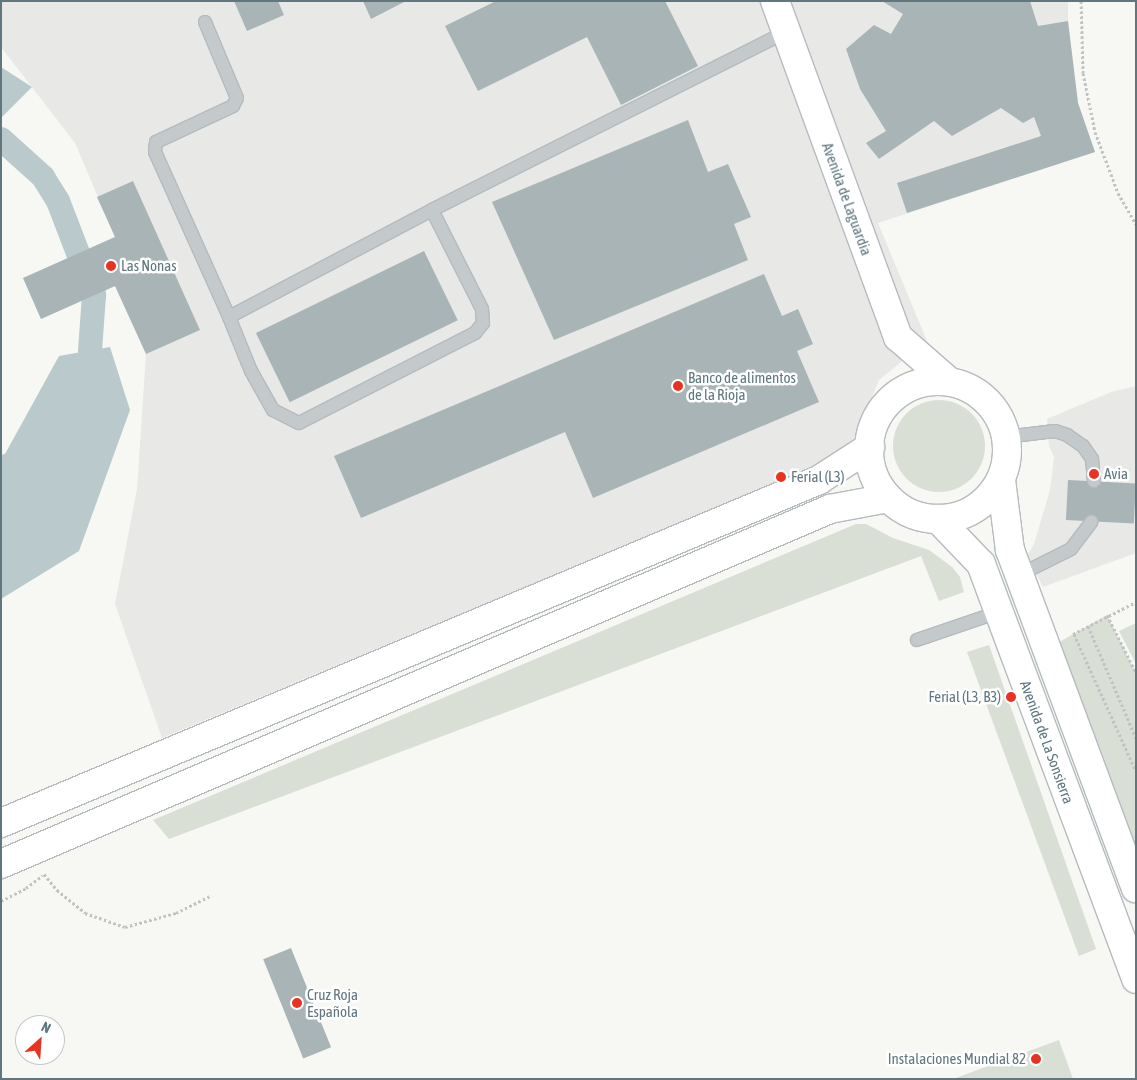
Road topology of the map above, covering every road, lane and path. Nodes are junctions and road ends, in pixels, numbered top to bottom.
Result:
1 (775, 1) edge
2 (1080, 1) edge
3 (205, 22) dead end
4 (786, 32) junction
5 (432, 210) junction
6 (1136, 224) edge
7 (229, 317) junction
8 (898, 337) junction
9 (946, 380) junction
10 (892, 399) junction
11 (1005, 436) junction
12 (870, 447) junction
13 (1001, 480) junction
14 (1094, 481) dead end
15 (888, 498) junction
16 (938, 519) junction
17 (1091, 522) dead end
18 (1019, 575) junction
19 (1136, 602) edge
20 (999, 612) junction
21 (1108, 616) junction
22 (1088, 626) junction
23 (1074, 634) junction
24 (917, 640) dead end
25 (1047, 649) junction
26 (1136, 673) edge
27 (1136, 738) edge
28 (1136, 770) edge
29 (1, 823) edge
30 (1, 864) edge
31 (40, 867) dead end
32 (44, 874) junction
33 (1136, 888) edge
34 (212, 895) dead end
35 (1, 901) edge
36 (1136, 979) edge

1 - 4 main road, Avenida de Laguardia
2 - 6 path
3 - 7 lane
4 - 5 lane
4 - 8 main road, Avenida de Laguardia
5 - 7 lane
5 - 7 lane
8 - 9 main road, Avenida de Laguardia
8 - 10 main road
9 - 10 main road
9 - 11 main road
10 - 12 main road
11 - 13 main road
11 - 14 lane
12 - 15 main road
12 - 29 main road
13 - 16 main road
13 - 18 main road
15 - 16 main road
15 - 30 main road
16 - 20 main road, Avenida de La Sonsierra
17 - 18 lane
18 - 25 main road
19 - 21 path
20 - 24 lane
20 - 36 main road, Avenida de La Sonsierra
21 - 22 path
21 - 26 path
22 - 23 path
22 - 27 path
23 - 25 path
23 - 28 path
25 - 33 main road
31 - 32 path
32 - 34 path
32 - 35 path

